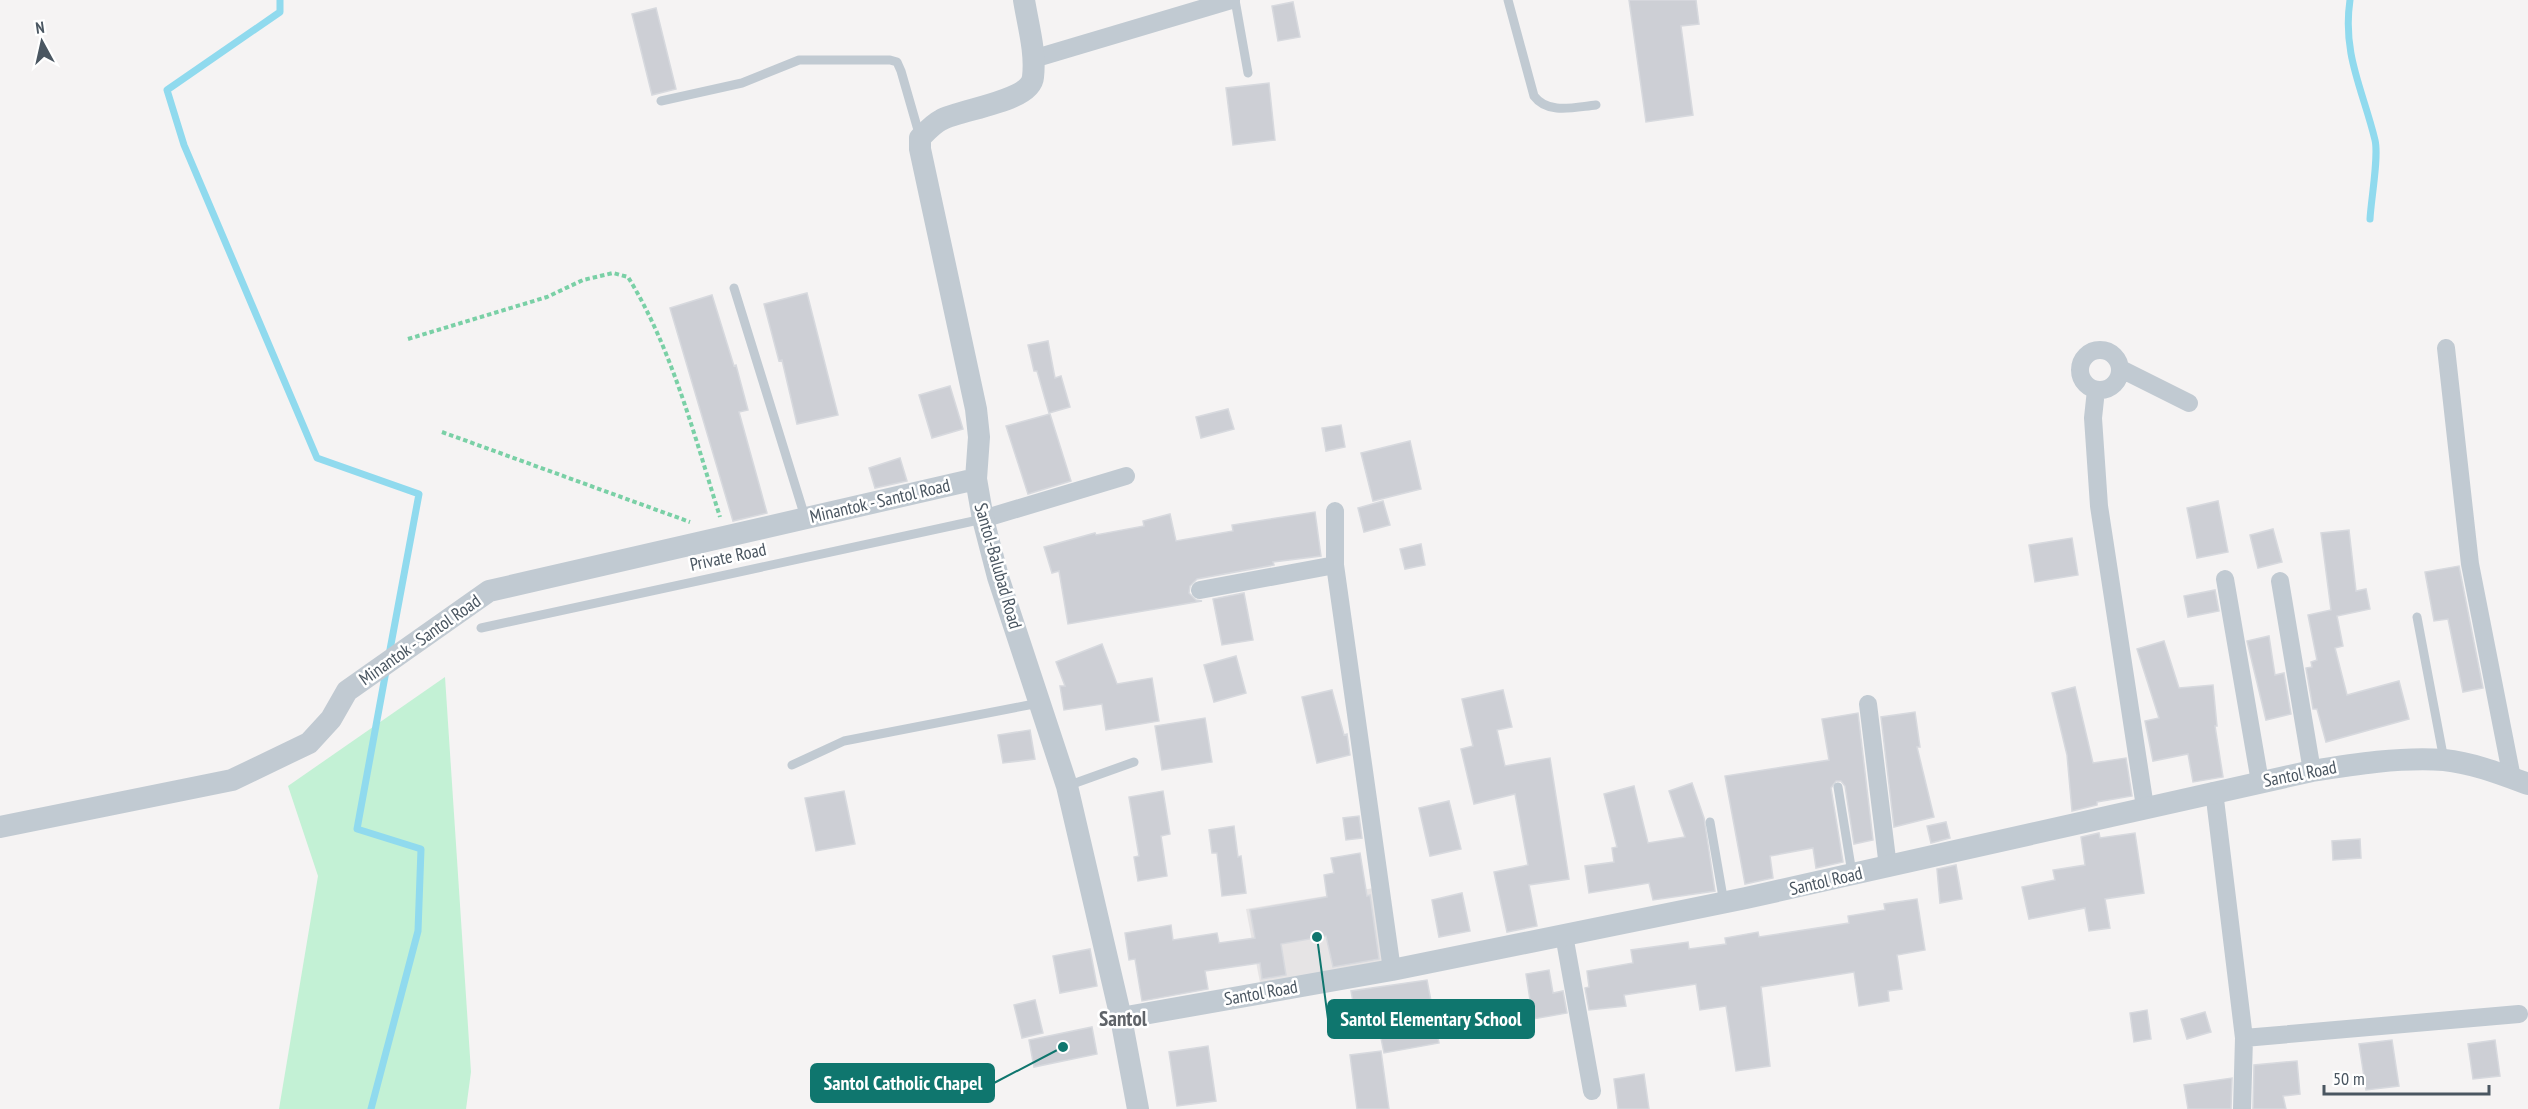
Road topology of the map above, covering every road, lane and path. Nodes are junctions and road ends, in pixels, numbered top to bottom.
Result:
1 (1024, 0) edge
2 (1233, 0) edge
3 (1508, 0) edge
4 (1033, 59) junction
5 (1248, 72) dead end
6 (661, 101) dead end
7 (1596, 105) dead end
8 (920, 138) junction
9 (734, 288) dead end
10 (408, 339) dead end
11 (2446, 348) dead end
12 (2121, 369) junction
13 (2096, 390) junction
14 (2189, 403) dead end
15 (442, 432) dead end
16 (1126, 476) dead end
17 (976, 479) junction
18 (1335, 510) dead end
19 (805, 517) junction
20 (982, 519) junction
21 (692, 522) dead end
22 (726, 535) junction
23 (1335, 564) junction
24 (2225, 579) dead end
25 (2280, 581) dead end
26 (1200, 590) dead end
27 (2417, 617) dead end
28 (481, 628) dead end
29 (1041, 703) junction
30 (1868, 704) dead end
31 (2445, 760) junction
32 (1134, 762) dead end
33 (792, 765) dead end
34 (2312, 771) junction
35 (2520, 781) edge
36 (2260, 782) junction
37 (1067, 786) junction
38 (1838, 787) dead end
39 (2214, 791) junction
40 (2145, 807) junction
41 (1710, 822) dead end
42 (0, 827) edge
43 (1888, 867) junction
44 (1852, 874) junction
45 (1724, 903) junction
46 (1564, 935) junction
47 (1392, 970) junction
48 (2519, 1014) dead end
49 (1121, 1018) junction
50 (2244, 1038) junction
51 (1592, 1091) dead end
52 (1138, 1109) edge
53 (2242, 1109) edge

1 - 4 street
2 - 4 street
2 - 5 lane
3 - 7 lane
4 - 8 street
6 - 8 lane
8 - 17 street, Santol-Balubad Road
9 - 19 lane
10 - 22 path
11 - 35 street
12 - 13 street
12 - 13 street
12 - 14 street
13 - 40 street
15 - 21 path
16 - 20 street
17 - 19 street, Minantok - Santol Road
17 - 20 street, Santol-Balubad Road
18 - 23 street
19 - 22 street, Minantok - Santol Road
20 - 28 lane, Private Road
20 - 29 street, Santol-Balubad Road
22 - 42 street, Minantok - Santol Road
23 - 26 street
23 - 47 street
24 - 36 street
25 - 34 street
27 - 31 lane
29 - 33 lane
29 - 37 street, Santol-Balubad Road
30 - 43 street
31 - 34 street, Santol Road
31 - 35 street, Santol Road
32 - 37 lane
34 - 36 street, Santol Road
36 - 39 street, Santol Road
37 - 49 street, Santol-Balubad Road
38 - 44 lane
39 - 40 street, Santol Road
39 - 50 street
40 - 43 street, Santol Road
41 - 45 lane
43 - 44 street, Santol Road
44 - 45 street, Santol Road
45 - 46 street, Santol Road
46 - 47 street, Santol Road
46 - 51 street
47 - 49 street, Santol Road
48 - 50 street
49 - 52 street, Santol-Balubad Road
50 - 53 street

